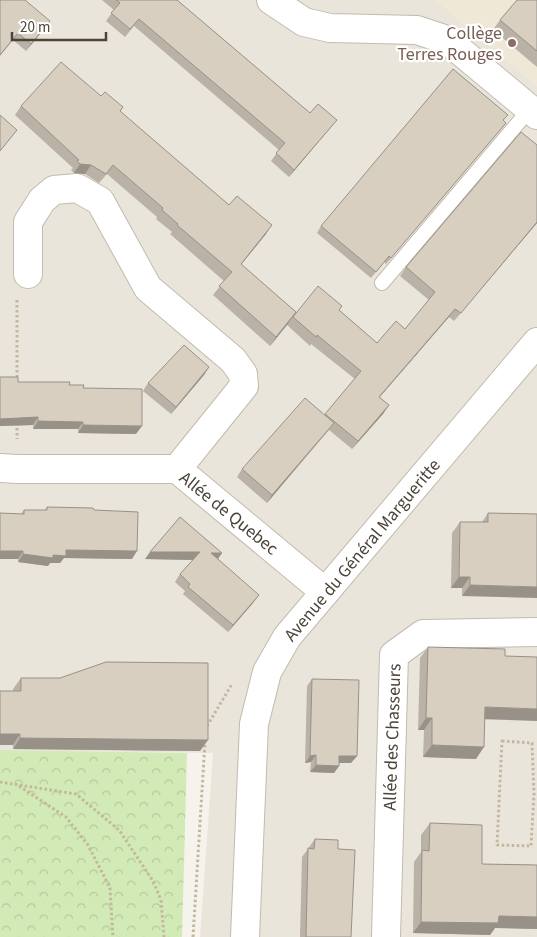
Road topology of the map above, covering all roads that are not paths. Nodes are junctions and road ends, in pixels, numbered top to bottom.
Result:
1 (271, 0) edge
2 (534, 112) edge
3 (28, 274) road end
4 (382, 283) dead end
5 (537, 342) edge
6 (8, 469) edge
7 (177, 469) junction
8 (325, 592) junction
9 (537, 632) edge
10 (246, 937) edge
11 (386, 937) edge

1 - 2 street
2 - 4 lane
3 - 7 street
5 - 8 street, Avenue du Général Margueritte
6 - 7 street, Allée de Quebec
7 - 8 street, Allée de Quebec
8 - 10 street, Avenue du Général Margueritte
9 - 11 street, Allée des Chasseurs

